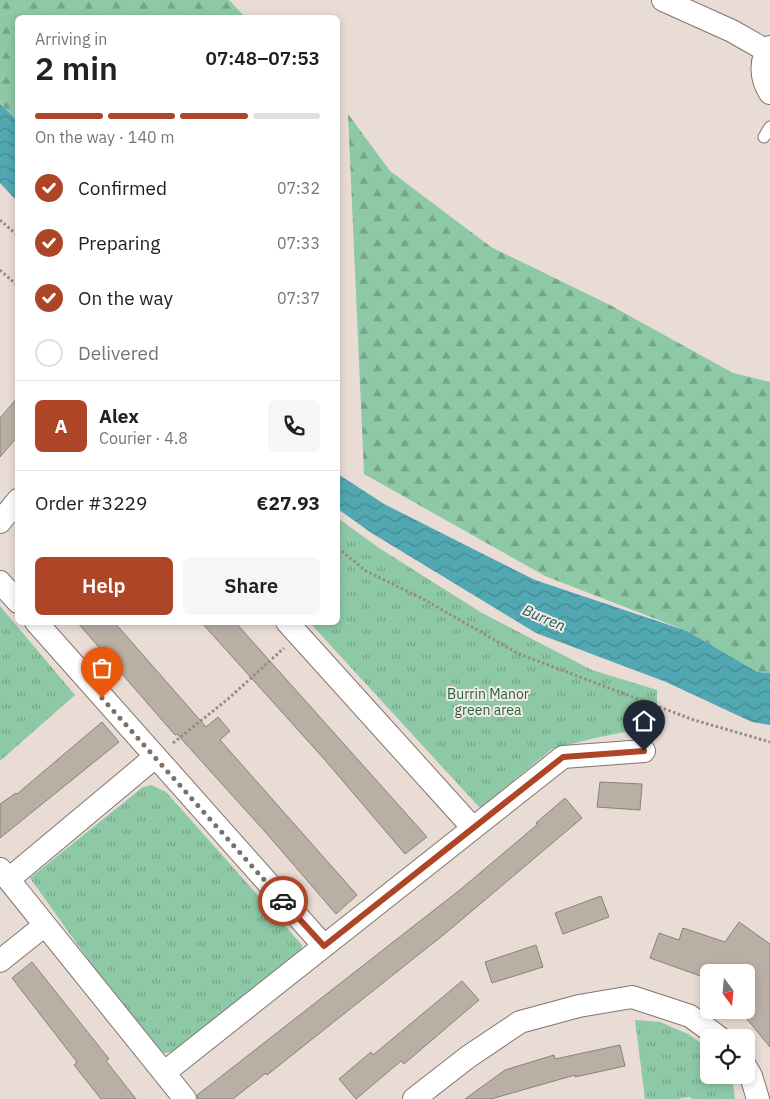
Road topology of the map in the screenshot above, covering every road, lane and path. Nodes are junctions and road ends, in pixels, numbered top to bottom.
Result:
1 (663, 0) edge
2 (769, 49) edge
3 (770, 93) edge
4 (0, 220) edge
5 (15, 233) edge
6 (0, 270) edge
7 (15, 283) edge
8 (15, 504) edge
9 (0, 522) edge
10 (340, 550) edge
11 (0, 582) edge
12 (15, 599) edge
13 (39, 625) edge
14 (292, 629) edge
15 (770, 742) edge
16 (644, 751) dead end
17 (155, 758) junction
18 (473, 828) junction
19 (4, 874) edge
20 (46, 925) junction
21 (324, 946) junction
22 (0, 961) edge
23 (708, 1029) edge
24 (164, 1072) junction
25 (753, 1084) edge
26 (185, 1099) edge
27 (414, 1099) edge
28 (758, 1099) edge

1 - 2 street
2 - 3 street
4 - 5 path
6 - 7 path
8 - 9 street
10 - 15 path
11 - 12 street
13 - 17 street
14 - 17 path
14 - 18 street
16 - 18 street
17 - 19 street
17 - 21 street
18 - 21 street
19 - 20 street
20 - 22 street
20 - 24 street
21 - 24 street
23 - 27 street
24 - 26 street
25 - 28 street

